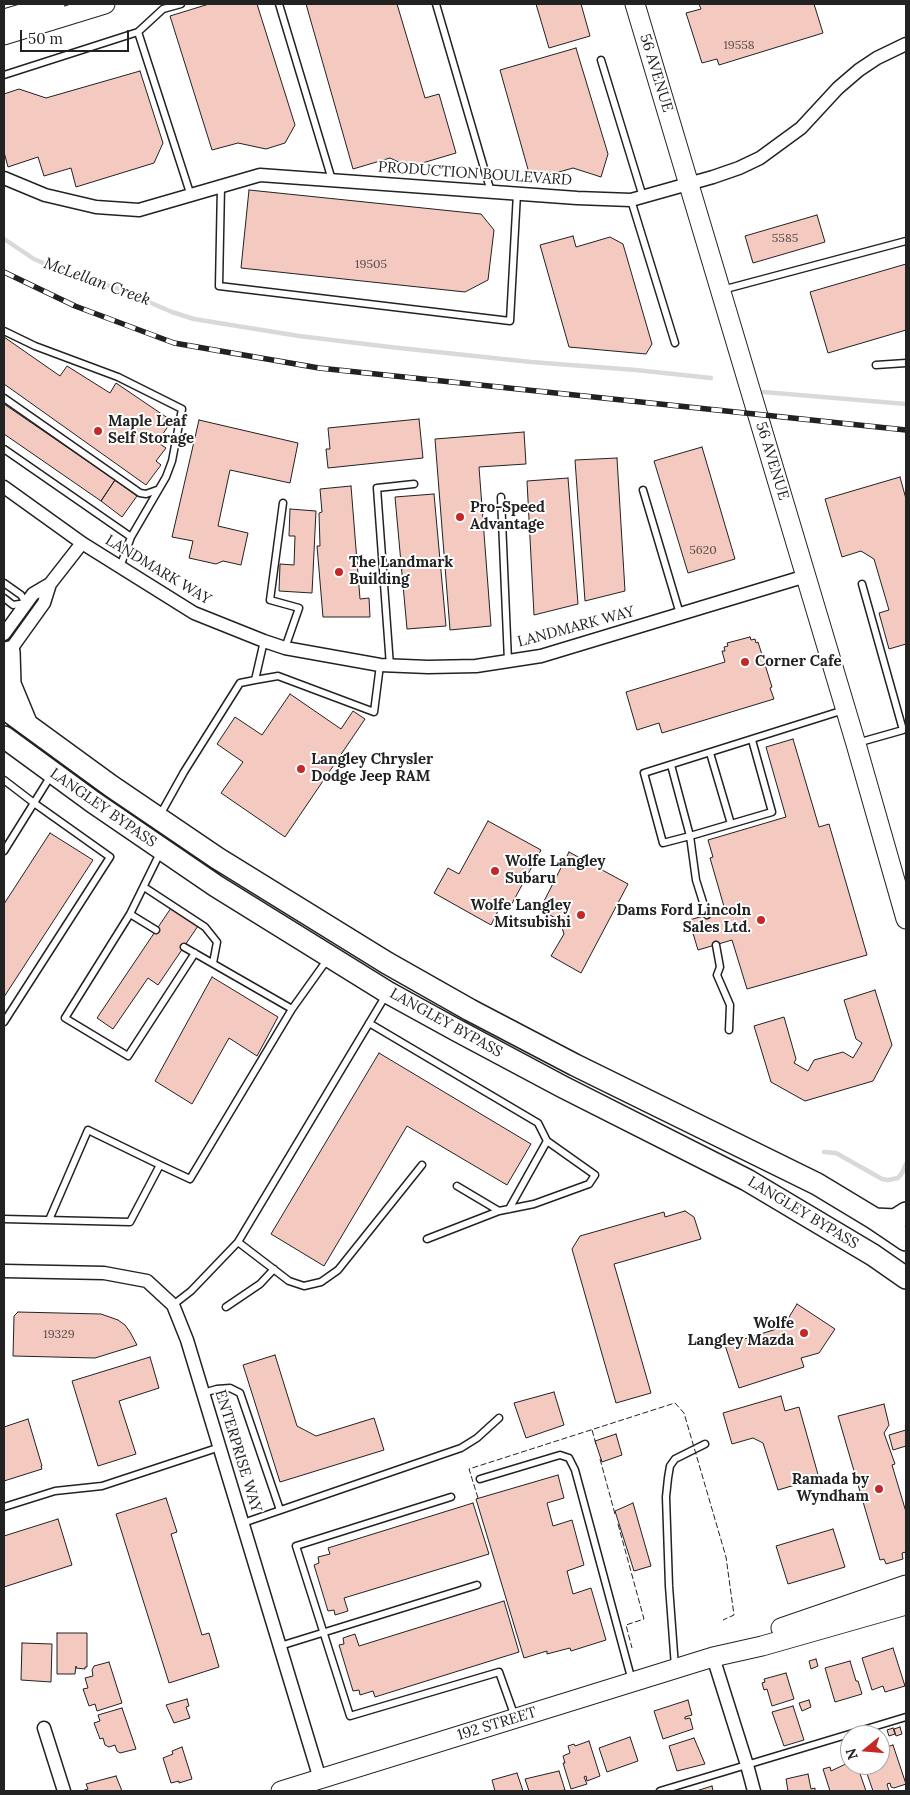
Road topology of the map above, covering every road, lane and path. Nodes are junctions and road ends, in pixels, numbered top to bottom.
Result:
1 (55, 4) edge
2 (105, 4) edge
3 (181, 4) edge
4 (279, 4) edge
5 (436, 4) edge
6 (635, 4) edge
7 (4, 19) edge
8 (138, 32) junction
9 (4, 35) edge
10 (906, 44) edge
11 (602, 60) dead end
12 (4, 75) edge
13 (4, 178) edge
14 (332, 180) junction
15 (689, 183) junction
16 (221, 186) junction
17 (491, 192) junction
18 (517, 193) junction
19 (191, 196) junction
20 (637, 198) junction
21 (906, 241) edge
22 (721, 290) junction
23 (4, 331) edge
24 (675, 343) dead end
25 (906, 363) edge
26 (876, 365) dead end
27 (4, 398) edge
28 (4, 449) edge
29 (414, 484) dead end
30 (4, 487) edge
31 (158, 490) junction
32 (643, 490) dead end
33 (500, 497) dead end
34 (283, 503) dead end
35 (131, 537) junction
36 (82, 543) junction
37 (120, 567) junction
38 (806, 576) junction
39 (4, 583) edge
40 (50, 584) junction
41 (862, 584) dead end
42 (4, 598) edge
43 (26, 603) junction
44 (680, 614) junction
45 (264, 641) junction
46 (5, 648) edge
47 (285, 648) junction
48 (508, 661) junction
49 (384, 665) junction
50 (254, 680) junction
51 (4, 708) edge
52 (845, 710) junction
53 (27, 726) junction
54 (4, 738) edge
55 (752, 740) junction
56 (856, 744) junction
57 (710, 753) junction
58 (671, 765) junction
59 (52, 773) junction
60 (4, 780) edge
61 (34, 803) junction
62 (158, 818) junction
63 (731, 824) junction
64 (690, 836) junction
65 (162, 850) junction
66 (4, 851) edge
67 (144, 887) junction
68 (130, 914) junction
69 (707, 915) dead end
70 (906, 919) edge
71 (156, 930) dead end
72 (716, 945) dead end
73 (184, 947) dead end
74 (195, 953) junction
75 (329, 957) junction
76 (212, 963) junction
77 (387, 992) junction
78 (292, 1009) junction
79 (4, 1022) edge
80 (369, 1022) junction
81 (729, 1030) dead end
82 (547, 1141) junction
83 (160, 1165) junction
84 (422, 1165) dead end
85 (457, 1186) dead end
86 (508, 1209) junction
87 (499, 1211) junction
88 (906, 1213) edge
89 (875, 1218) junction
90 (4, 1219) edge
91 (49, 1220) junction
92 (426, 1239) dead end
93 (906, 1240) edge
94 (238, 1242) junction
95 (274, 1269) junction
96 (4, 1271) edge
97 (906, 1278) edge
98 (173, 1305) junction
99 (226, 1307) dead end
100 (203, 1393) junction
101 (500, 1418) dead end
102 (705, 1444) dead end
103 (220, 1447) junction
104 (480, 1479) dead end
105 (451, 1497) dead end
106 (4, 1507) edge
107 (280, 1510) junction
108 (243, 1523) junction
109 (906, 1585) edge
110 (477, 1586) dead end
111 (906, 1604) edge
112 (324, 1634) junction
113 (280, 1646) junction
114 (713, 1656) junction
115 (675, 1669) junction
116 (632, 1682) junction
117 (906, 1716) edge
118 (515, 1718) junction
119 (44, 1728) dead end
120 (747, 1765) junction
121 (320, 1779) junction
122 (64, 1791) edge
123 (281, 1791) edge
124 (660, 1791) edge
125 (754, 1791) edge

1 - 7 main road
2 - 9 main road
3 - 8 lane
4 - 14 lane
5 - 17 lane
6 - 15 main road, 56 AVENUE
8 - 12 lane
8 - 19 lane
10 - 15 street, PRODUCTION BOULEVARD
11 - 20 lane
13 - 19 street, PRODUCTION BOULEVARD
14 - 16 street, PRODUCTION BOULEVARD
14 - 17 street, PRODUCTION BOULEVARD
15 - 20 street, PRODUCTION BOULEVARD
15 - 22 main road, 56 AVENUE
16 - 18 lane
16 - 19 street, PRODUCTION BOULEVARD
17 - 18 street, PRODUCTION BOULEVARD
18 - 20 street, PRODUCTION BOULEVARD
20 - 24 lane
21 - 22 lane
22 - 38 main road, 56 AVENUE
23 - 31 lane
25 - 26 lane
27 - 31 lane
28 - 35 lane
29 - 49 lane
30 - 36 street, LANDMARK WAY
31 - 35 lane
32 - 44 lane
33 - 48 lane
34 - 47 lane
35 - 37 lane
36 - 37 street, LANDMARK WAY
36 - 40 street
37 - 45 street, LANDMARK WAY
38 - 44 street, LANDMARK WAY
38 - 52 main road, 56 AVENUE
39 - 43 lane
40 - 43 street
40 - 46 street
41 - 56 lane
42 - 43 lane
43 - 46 street
44 - 48 street, LANDMARK WAY
45 - 47 street, LANDMARK WAY
45 - 50 lane
46 - 53 highway
47 - 49 street, LANDMARK WAY
48 - 49 street, LANDMARK WAY
49 - 50 lane
50 - 62 lane
51 - 53 highway, LANGLEY BYPASS
52 - 55 lane
52 - 56 main road, 56 AVENUE
53 - 62 highway, LANGLEY BYPASS
54 - 59 highway, LANGLEY BYPASS
55 - 57 lane
55 - 63 lane
56 - 70 main road, 56 AVENUE
57 - 58 lane
57 - 63 lane
58 - 64 lane
58 - 64 lane
59 - 61 lane
59 - 65 highway, LANGLEY BYPASS
60 - 61 lane
61 - 66 lane
61 - 79 lane
62 - 89 highway, LANGLEY BYPASS
63 - 64 lane
64 - 69 lane
65 - 67 lane
65 - 75 highway, LANGLEY BYPASS
67 - 68 lane
67 - 76 lane
68 - 71 lane
68 - 74 lane
72 - 81 lane
73 - 74 lane
74 - 76 lane
75 - 77 highway, LANGLEY BYPASS
75 - 78 lane
76 - 78 lane
77 - 80 lane
77 - 97 highway, LANGLEY BYPASS
78 - 83 lane
80 - 82 lane
80 - 94 lane
82 - 86 lane
82 - 86 lane
83 - 91 lane
83 - 91 lane
84 - 95 lane
85 - 87 lane
86 - 87 lane
87 - 92 lane
88 - 89 highway
89 - 93 highway, LANGLEY BYPASS
90 - 91 lane
94 - 95 lane
94 - 98 lane
95 - 99 lane
96 - 98 street, ENTERPRISE WAY
98 - 100 street, ENTERPRISE WAY
100 - 103 street, ENTERPRISE WAY
100 - 107 lane
101 - 107 lane
102 - 115 lane
103 - 106 lane
103 - 108 street, ENTERPRISE WAY
104 - 116 lane
105 - 112 lane
107 - 108 lane
108 - 113 street, ENTERPRISE WAY
109 - 114 main road, 192 STREET
110 - 112 lane
111 - 114 main road, 192 STREET
112 - 113 lane
112 - 118 lane
113 - 121 street, ENTERPRISE WAY
114 - 115 main road, 192 STREET
114 - 120 street
115 - 116 main road, 192 STREET
116 - 118 main road, 192 STREET
117 - 120 lane
118 - 121 main road, 192 STREET
119 - 122 street
120 - 124 lane
120 - 125 street
121 - 123 main road, 192 STREET

